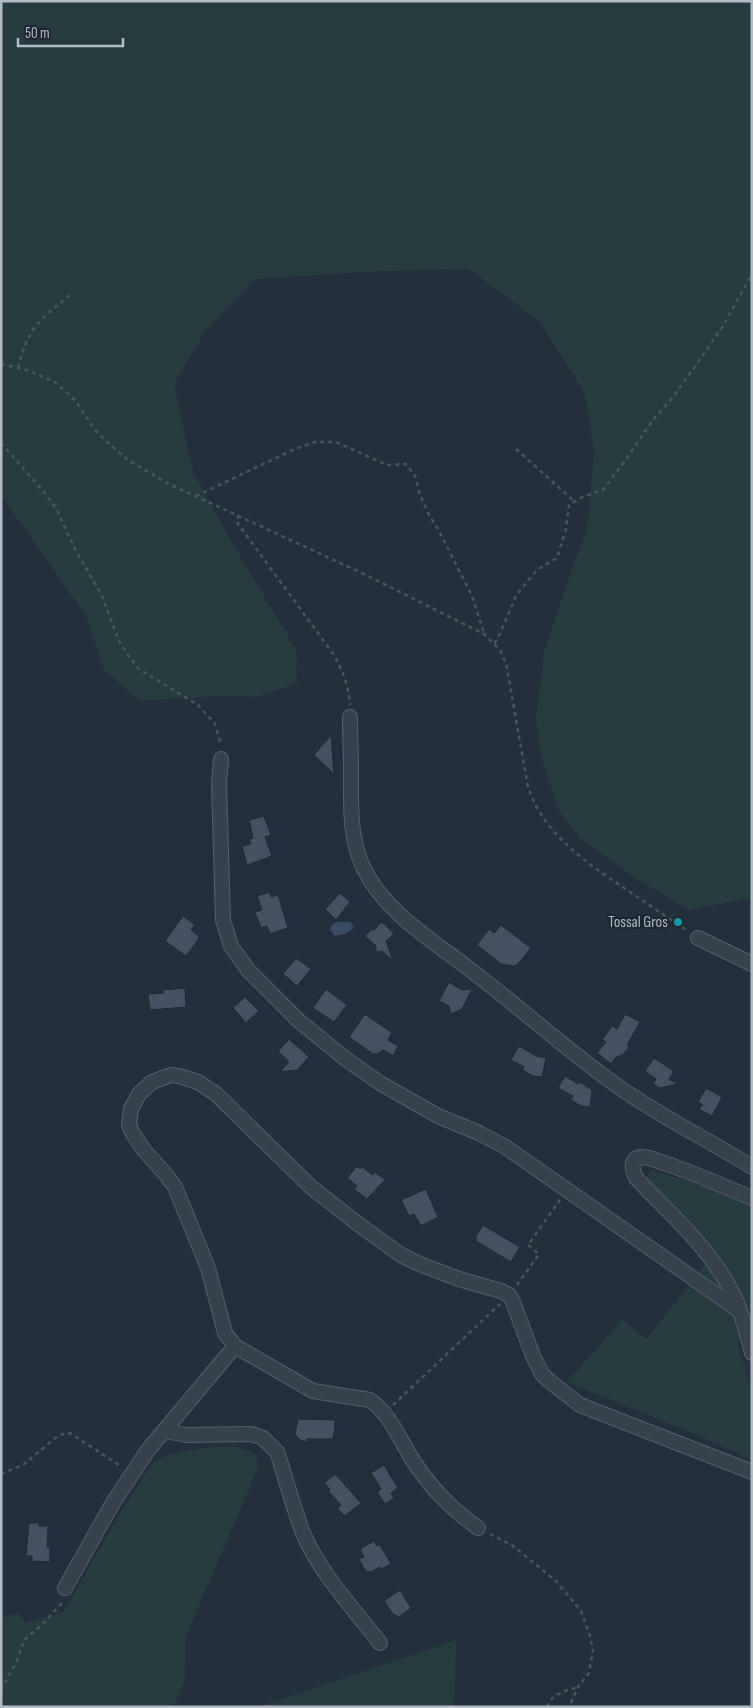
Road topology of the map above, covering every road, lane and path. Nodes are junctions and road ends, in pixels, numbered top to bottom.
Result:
1 (752, 274) edge
2 (70, 295) dead end
3 (1, 364) edge
4 (18, 368) junction
5 (1, 444) edge
6 (516, 449) dead end
7 (196, 496) junction
8 (574, 502) junction
9 (239, 515) junction
10 (484, 634) junction
11 (494, 643) junction
12 (350, 718) joint
13 (221, 759) joint
14 (698, 938) joint
15 (752, 964) edge
16 (752, 1167) edge
17 (567, 1190) junction
18 (752, 1198) edge
19 (509, 1295) junction
20 (740, 1311) junction
21 (235, 1346) junction
22 (752, 1353) edge
23 (384, 1413) junction
24 (165, 1431) junction
25 (752, 1472) edge
26 (132, 1473) junction
27 (1, 1474) edge
28 (478, 1528) joint
29 (65, 1588) joint
30 (380, 1643) dead end
31 (578, 1688) junction
32 (1, 1690) edge
33 (547, 1707) edge
34 (570, 1707) edge

1 - 8 path
2 - 4 path
3 - 4 path
4 - 7 path
5 - 13 path
6 - 8 path
7 - 9 path
7 - 10 path
8 - 11 path
9 - 10 path
9 - 12 path
10 - 11 path
11 - 14 path
12 - 16 street
13 - 17 street
14 - 15 street
17 - 19 path
17 - 20 street
18 - 20 street
19 - 21 street
19 - 23 path
19 - 25 street
20 - 22 street
21 - 23 street
21 - 24 street
23 - 28 street
24 - 26 street
24 - 30 street
26 - 27 path
26 - 29 street
28 - 31 path
29 - 32 path
31 - 33 path
31 - 34 path

